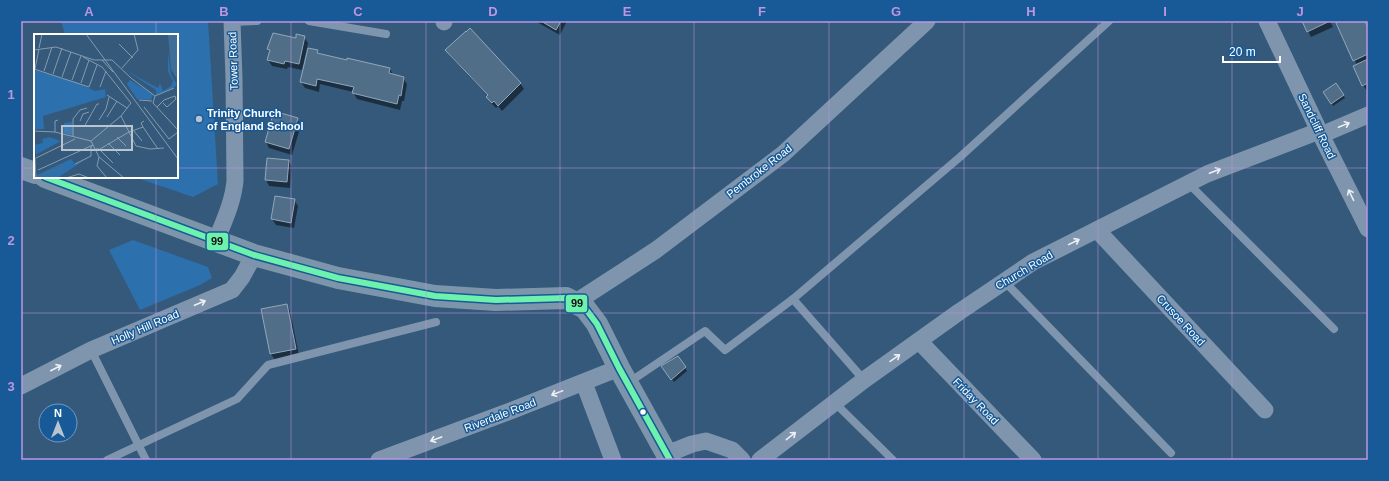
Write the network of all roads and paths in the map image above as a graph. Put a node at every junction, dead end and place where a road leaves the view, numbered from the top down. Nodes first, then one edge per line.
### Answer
1 (257, 21) edge
2 (309, 21) edge
3 (927, 21) edge
4 (1109, 21) edge
5 (1267, 21) edge
6 (232, 22) edge
7 (386, 34) dead end
8 (1368, 115) edge
9 (1320, 133) junction
10 (21, 168) edge
11 (34, 173) edge
12 (48, 178) edge
13 (1189, 184) junction
14 (1097, 230) junction
15 (1368, 230) edge
16 (216, 241) junction
17 (254, 255) junction
18 (1004, 281) junction
19 (793, 299) junction
20 (576, 302) junction
21 (436, 322) dead end
22 (1334, 329) dead end
23 (919, 341) junction
24 (91, 350) junction
25 (624, 376) junction
26 (864, 380) junction
27 (584, 383) junction
28 (21, 386) edge
29 (834, 402) junction
30 (1265, 410) dead end
31 (139, 444) junction
32 (1171, 453) dead end
33 (668, 457) edge
34 (107, 460) edge
35 (146, 460) edge
36 (379, 460) edge
37 (613, 460) edge
38 (742, 460) edge
39 (760, 460) edge
40 (892, 460) edge
41 (1034, 460) edge

1 - 6 lane
2 - 7 lane
3 - 20 street, Pembroke Road
4 - 19 lane
5 - 9 street, Sandcliff Road
6 - 16 street, Tower Road
9 -> 8 street, Church Road
13 -> 9 street, Church Road
15 -> 9 street, Sandcliff Road
10 - 11 main road
12 - 16 main road
13 - 14 street, Church Road
13 - 22 lane
18 -> 14 street, Church Road
14 - 30 street, Crusoe Road
16 - 17 main road
17 - 20 main road
24 -> 17 street, Holly Hill Road
18 - 23 street, Church Road
18 - 32 lane
19 - 25 lane
19 - 26 lane
20 - 25 main road
21 - 31 lane
26 -> 23 street, Church Road
23 - 41 street, Friday Road
28 -> 24 street, Holly Hill Road
24 - 31 lane
25 - 27 street, Riverdale Road
25 - 33 main road
26 - 29 street, Church Road
27 -> 36 street, Riverdale Road
27 - 37 street
39 -> 29 street, Church Road
29 - 40 lane
31 - 34 lane
31 - 35 lane
33 - 38 street

